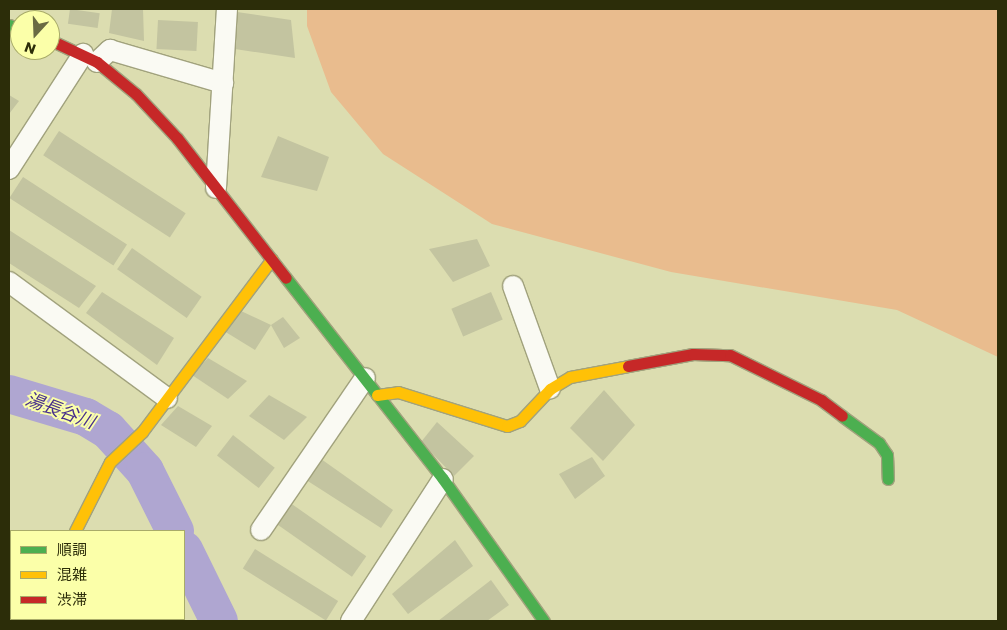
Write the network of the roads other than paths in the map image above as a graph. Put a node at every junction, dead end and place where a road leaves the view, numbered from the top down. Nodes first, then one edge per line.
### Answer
1 (227, 9) edge
2 (60, 44) edge
3 (90, 58) junction
4 (223, 83) junction
5 (9, 169) edge
6 (216, 188) junction
7 (272, 259) junction
8 (9, 282) edge
9 (513, 286) dead end
10 (365, 378) junction
11 (550, 389) junction
12 (378, 394) junction
13 (167, 398) junction
14 (443, 479) junction
15 (888, 479) dead end
16 (76, 530) edge
17 (261, 530) dead end
18 (351, 621) edge
19 (544, 621) edge

1 - 4 street
2 - 3 street
3 - 4 street
3 - 5 street
3 - 6 street
4 - 6 street
6 - 7 street
7 - 10 street
7 - 13 street
8 - 13 street
9 - 11 street
10 - 12 street
10 - 17 street
11 - 12 street
11 - 15 street
12 - 14 street
13 - 16 street
14 - 18 street
14 - 19 street

